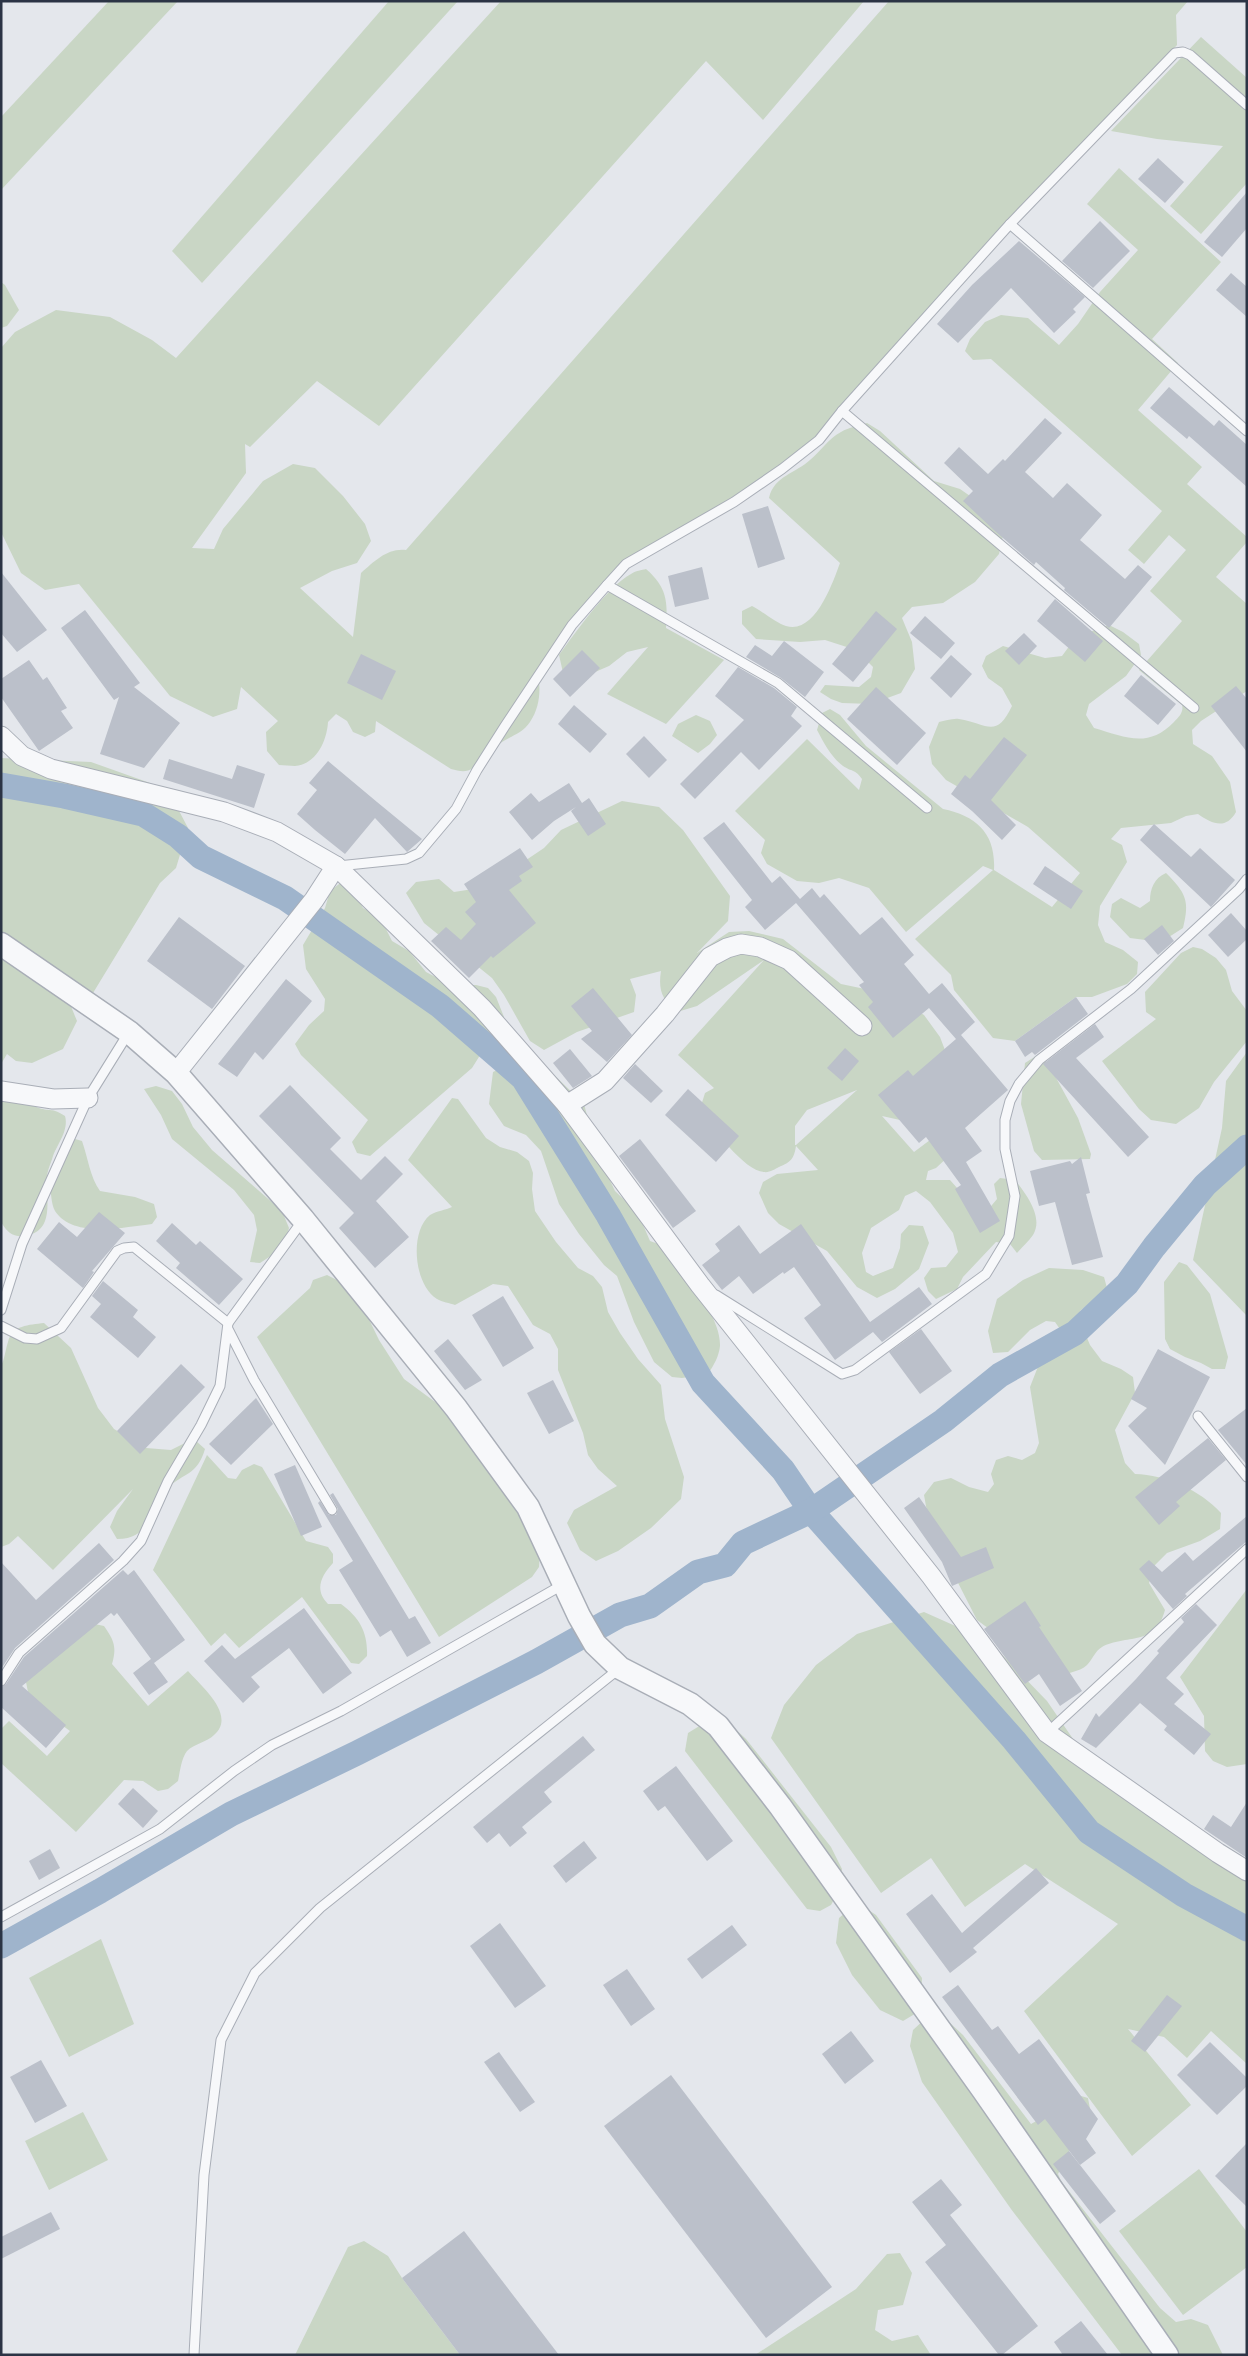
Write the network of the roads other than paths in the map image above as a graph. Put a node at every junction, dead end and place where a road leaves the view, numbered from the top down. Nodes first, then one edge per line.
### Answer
1 (1247, 106) edge
2 (1010, 224) junction
3 (842, 411) junction
4 (1247, 430) edge
5 (606, 585) junction
6 (1194, 708) dead end
7 (1, 736) edge
8 (927, 808) dead end
9 (336, 866) junction
10 (1247, 880) edge
11 (1, 944) edge
12 (862, 1026) dead end
13 (129, 1032) junction
14 (176, 1073) junction
15 (1, 1091) edge
16 (88, 1098) junction
17 (567, 1105) junction
18 (303, 1219) junction
19 (700, 1285) junction
20 (1, 1310) edge
21 (1, 1326) edge
22 (228, 1326) junction
23 (1198, 1416) dead end
24 (1247, 1477) edge
25 (332, 1510) dead end
26 (1247, 1549) edge
27 (564, 1584) junction
28 (620, 1668) junction
29 (1, 1681) edge
30 (1047, 1733) junction
31 (1247, 1870) edge
32 (1, 1917) edge
33 (194, 2355) edge
34 (1167, 2355) edge

1 - 2 lane
2 - 3 lane
2 - 4 lane
3 - 5 lane
3 - 6 lane
5 - 8 lane
5 - 9 lane
7 - 9 street
9 - 14 street
9 - 17 street
10 - 19 lane
11 - 13 street
12 - 17 street
13 - 14 street
13 - 16 lane
14 - 18 street
15 - 16 street
16 - 20 lane
17 - 19 street
18 - 22 lane
18 - 27 street
19 - 30 street
21 - 22 lane
22 - 25 lane
22 - 29 lane
23 - 24 lane
26 - 30 lane
27 - 28 street
27 - 32 lane
28 - 33 lane
28 - 34 street
30 - 31 street

